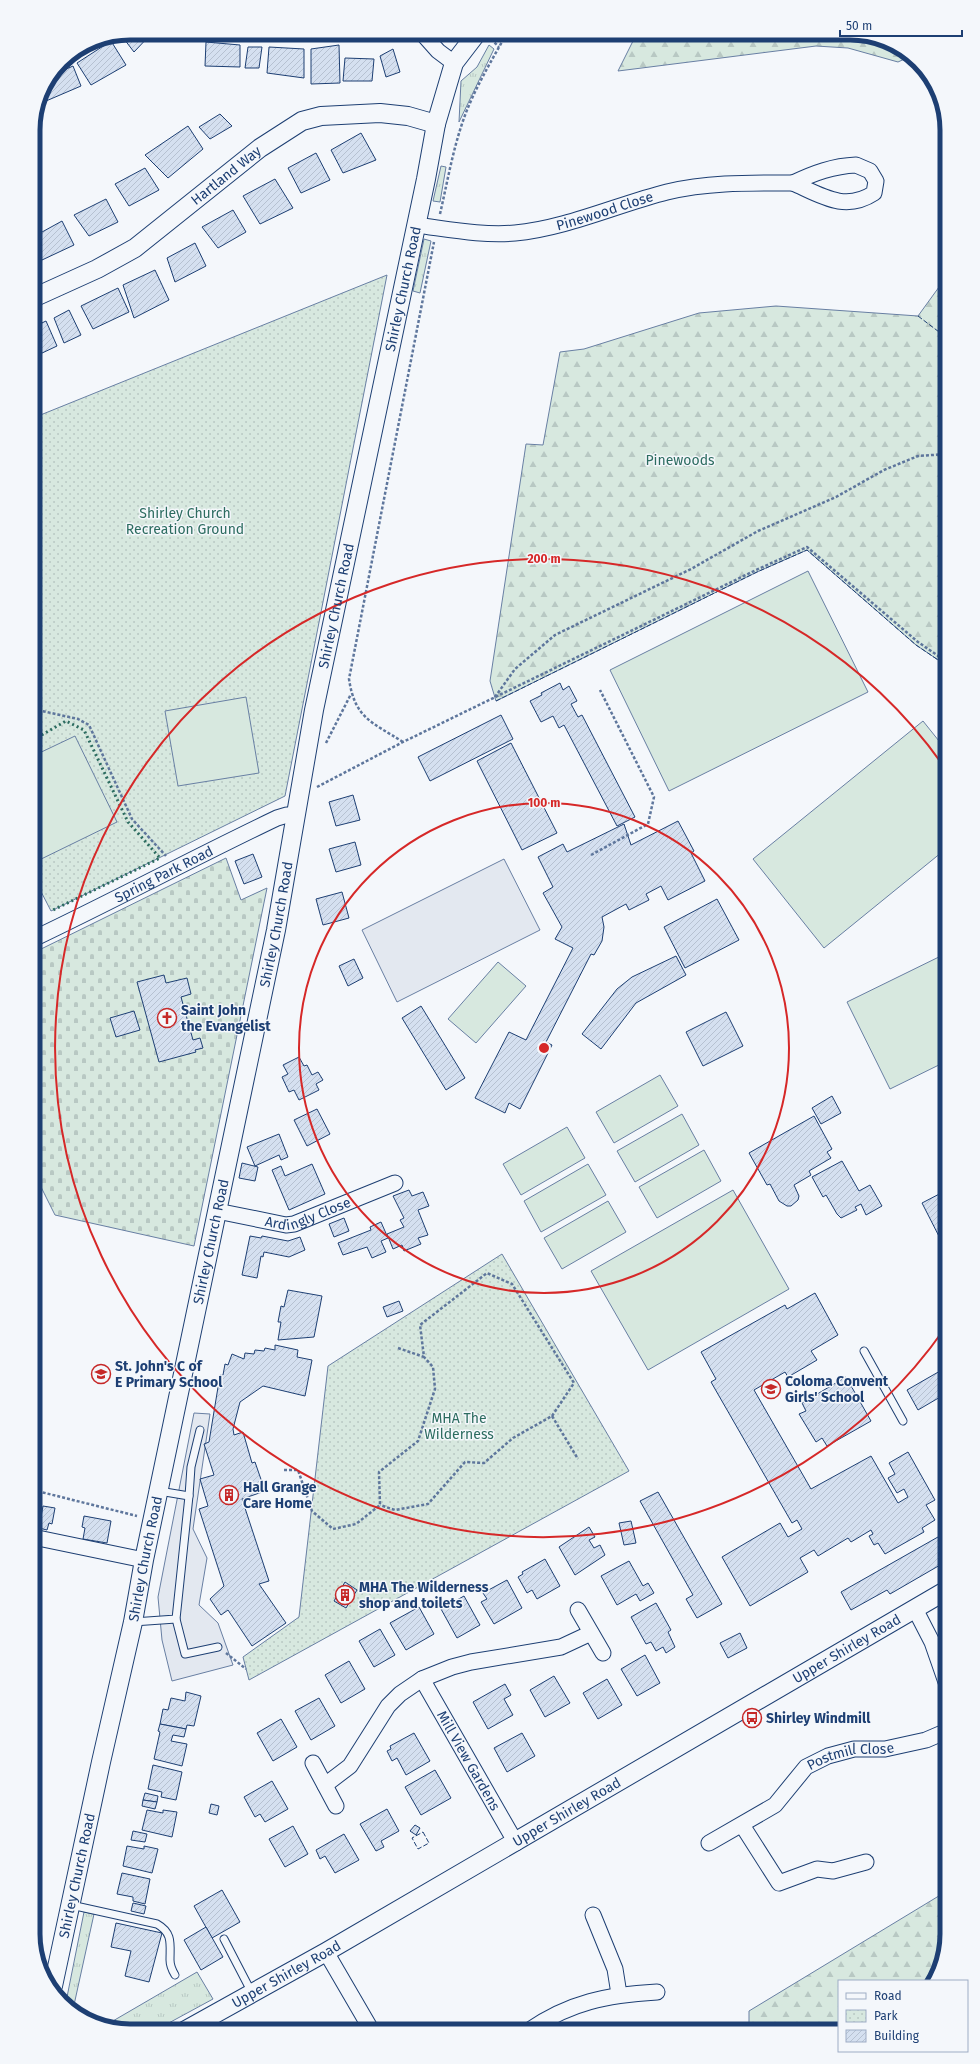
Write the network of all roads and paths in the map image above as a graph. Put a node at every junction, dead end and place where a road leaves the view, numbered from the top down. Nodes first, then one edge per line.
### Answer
1 (428, 40) edge
2 (472, 40) edge
3 (503, 40) edge
4 (454, 63) junction
5 (436, 124) junction
6 (793, 183) junction
7 (416, 225) junction
8 (437, 228) junction
9 (40, 295) edge
10 (940, 454) edge
11 (940, 657) edge
12 (600, 690) dead end
13 (495, 698) junction
14 (40, 711) edge
15 (403, 742) junction
16 (311, 790) dead end
17 (296, 815) junction
18 (591, 855) dead end
19 (177, 868) junction
20 (40, 936) edge
21 (395, 1183) dead end
22 (217, 1211) junction
23 (398, 1348) dead end
24 (864, 1351) dead end
25 (424, 1357) junction
26 (552, 1416) junction
27 (903, 1421) dead end
28 (200, 1430) dead end
29 (578, 1459) dead end
30 (284, 1470) dead end
31 (159, 1491) junction
32 (40, 1492) edge
33 (189, 1496) junction
34 (380, 1505) junction
35 (153, 1519) junction
36 (40, 1538) edge
37 (144, 1560) junction
38 (940, 1594) edge
39 (915, 1609) junction
40 (578, 1610) dead end
41 (176, 1619) junction
42 (133, 1622) junction
43 (591, 1633) junction
44 (218, 1647) joint
45 (602, 1653) dead end
46 (940, 1665) edge
47 (246, 1669) dead end
48 (422, 1679) junction
49 (940, 1734) edge
50 (313, 1763) dead end
51 (325, 1785) junction
52 (336, 1806) dead end
53 (742, 1825) junction
54 (516, 1843) junction
55 (709, 1843) dead end
56 (866, 1862) dead end
57 (70, 1905) junction
58 (593, 1915) dead end
59 (224, 1939) dead end
60 (326, 1952) junction
61 (175, 1974) dead end
62 (54, 1982) edge
63 (657, 1992) dead end
64 (252, 1993) junction
65 (619, 1994) junction
66 (197, 2024) edge
67 (368, 2024) edge
68 (541, 2024) edge

1 - 4 street
2 - 4 street, Shirley Church Road
3 - 8 path
4 - 5 street, Shirley Church Road
5 - 7 street, Shirley Church Road
5 - 9 street, Hartland Way
6 - 6 street, Pinewood Close
6 - 8 street, Pinewood Close
7 - 8 street, Pinewood Close
7 - 17 street, Shirley Church Road
8 - 15 path
10 - 13 path
11 - 13 path
12 - 18 path
13 - 15 path
14 - 19 path
15 - 16 path
17 - 19 street, Spring Park Road
17 - 22 street, Shirley Church Road
19 - 20 street, Spring Park Road
21 - 22 street, Ardingly Close
22 - 31 street, Shirley Church Road
23 - 25 path
24 - 27 lane
25 - 26 path
25 - 34 path
26 - 29 path
26 - 34 path
28 - 33 lane
30 - 34 path
31 - 33 lane
31 - 35 street, Shirley Church Road
32 - 35 path
33 - 41 lane
35 - 37 street, Shirley Church Road
36 - 37 street
37 - 42 street, Shirley Church Road
38 - 39 street, Upper Shirley Road
39 - 46 street
39 - 54 street, Upper Shirley Road
40 - 43 street
41 - 42 lane
41 - 44 lane
42 - 57 street, Shirley Church Road
43 - 45 street
43 - 48 street
44 - 47 path
48 - 51 street
48 - 54 street, Mill View Gardens
49 - 53 street, Postmill Close
50 - 51 street
51 - 52 street
53 - 55 street, Postmill Close
53 - 56 street
54 - 60 street, Upper Shirley Road
57 - 61 lane
57 - 62 street, Shirley Church Road
58 - 65 street
59 - 64 lane
60 - 64 street, Upper Shirley Road
60 - 67 street
63 - 65 street
64 - 66 street, Upper Shirley Road
65 - 68 street

